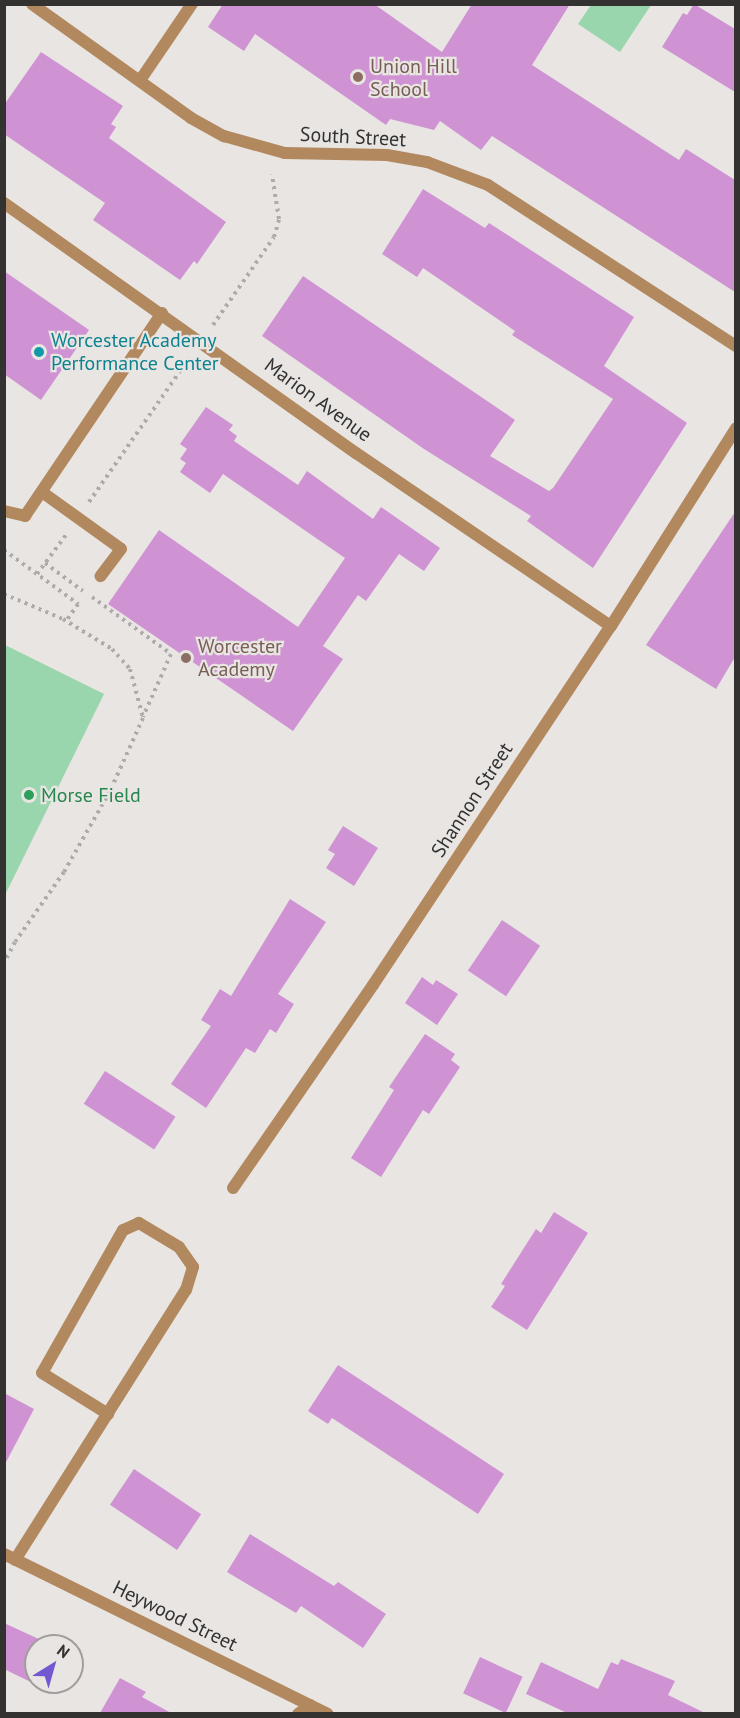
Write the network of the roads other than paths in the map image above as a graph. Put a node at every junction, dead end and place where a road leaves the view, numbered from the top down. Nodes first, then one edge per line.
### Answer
1 (32, 4) edge
2 (192, 4) edge
3 (141, 79) junction
4 (4, 203) edge
5 (162, 313) junction
6 (735, 346) edge
7 (735, 428) edge
8 (42, 492) junction
9 (4, 511) edge
10 (101, 576) dead end
11 (611, 626) junction
12 (233, 1188) dead end
13 (108, 1414) junction
14 (10, 1557) edge
15 (310, 1705) junction
16 (298, 1713) edge
17 (328, 1713) edge

1 - 3 street, South Street
2 - 3 street
3 - 6 street, South Street
4 - 5 street, Marion Avenue
5 - 8 street
5 - 11 street, Marion Avenue
7 - 11 street, Shannon Street
8 - 9 street
8 - 10 street
11 - 12 street, Shannon Street
13 - 13 street
13 - 14 street
14 - 15 street, Heywood Street
15 - 16 street
15 - 17 street, Heywood Street

